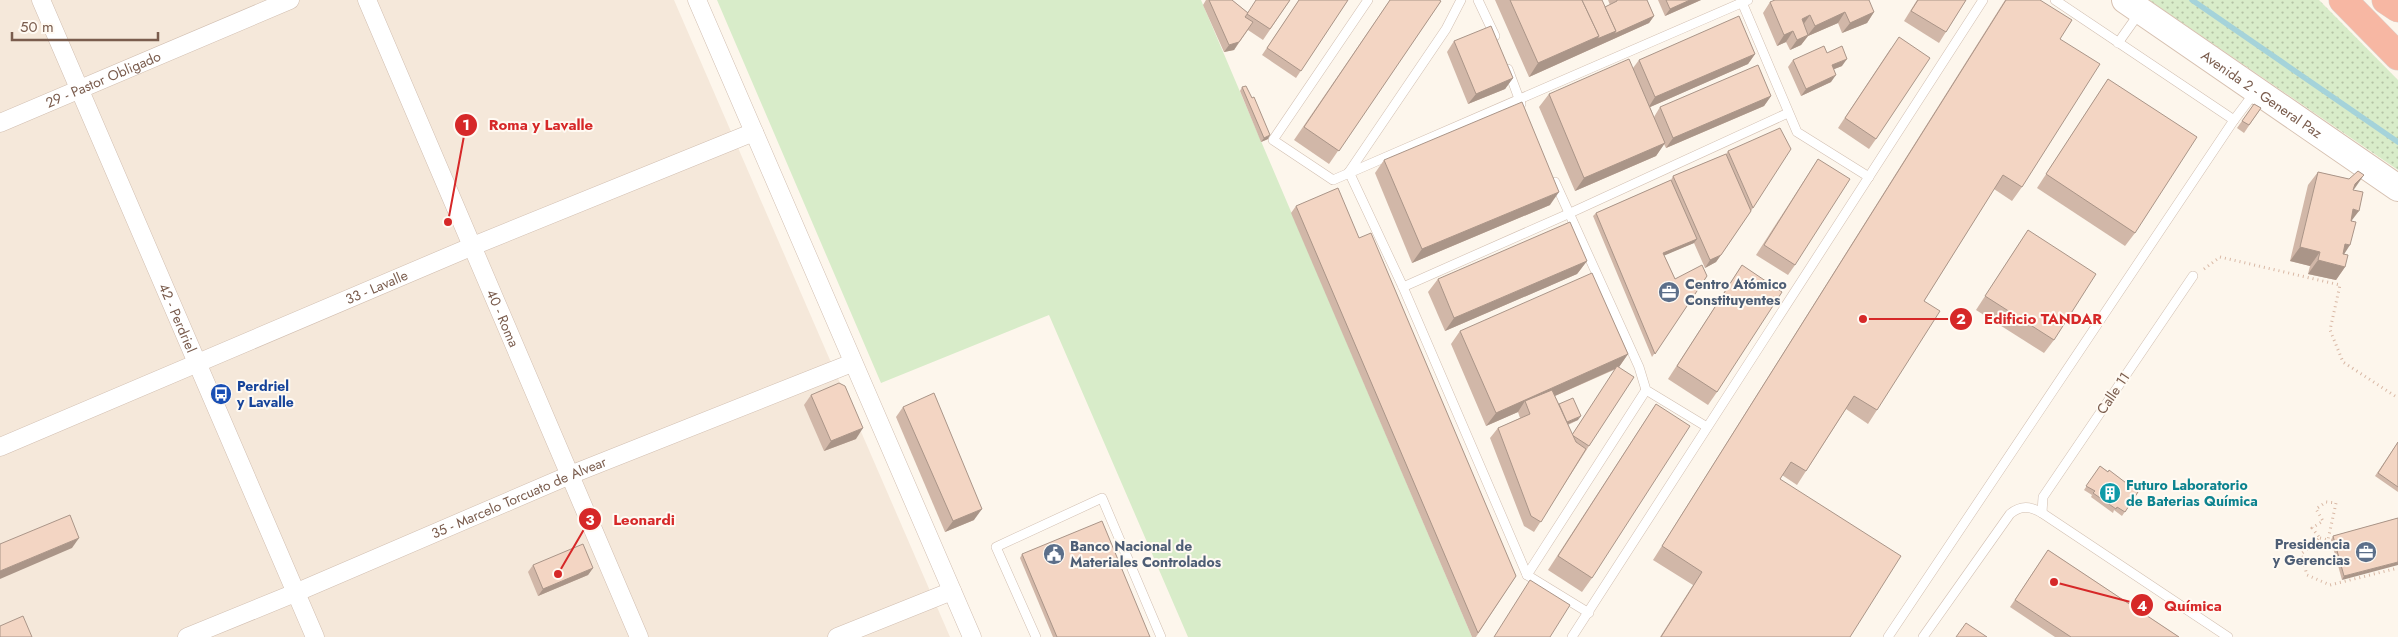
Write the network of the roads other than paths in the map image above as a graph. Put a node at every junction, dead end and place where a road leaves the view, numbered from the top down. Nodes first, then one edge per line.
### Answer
1 (40, 0) edge
2 (290, 0) edge
3 (367, 0) edge
4 (697, 0) edge
5 (1368, 0) edge
6 (1461, 0) edge
7 (1478, 0) edge
8 (1983, 0) edge
9 (2055, 0) edge
10 (2342, 0) edge
11 (2386, 0) edge
12 (1744, 1) edge
13 (2133, 6) edge
14 (2398, 8) edge
15 (2118, 42) junction
16 (2398, 56) edge
17 (80, 89) junction
18 (2256, 91) junction
19 (1519, 98) junction
20 (1788, 113) junction
21 (1526, 116) edge
22 (2234, 120) junction
23 (0, 123) edge
24 (754, 132) junction
25 (1549, 170) edge
26 (1349, 172) junction
27 (1869, 177) junction
28 (2398, 188) edge
29 (1568, 214) junction
30 (473, 246) junction
31 (2193, 276) road end
32 (1403, 287) junction
33 (852, 363) junction
34 (197, 364) junction
35 (1646, 390) junction
36 (1707, 427) junction
37 (0, 447) edge
38 (570, 475) junction
39 (2042, 513) junction
40 (1527, 575) junction
41 (952, 591) junction
42 (295, 593) junction
43 (1588, 613) junction
44 (186, 637) edge
45 (314, 637) edge
46 (639, 637) edge
47 (837, 637) edge
48 (972, 637) edge
49 (1036, 637) edge
50 (1161, 637) edge
51 (1572, 637) edge
52 (1888, 637) edge
53 (1923, 637) edge
54 (2228, 637) edge

1 - 17 street, 42 - Perdriel
2 - 17 street, 29 - Pastor Obligado
3 - 30 street, 40 - Roma
4 - 24 street
5 - 26 lane
6 - 26 lane
7 - 19 lane
8 - 27 lane
9 - 15 lane
10 - 16 highway
11 - 14 highway
12 - 19 lane
12 - 20 lane
13 - 15 lane
13 - 18 street, Avenida 2 - General Paz
15 - 22 lane
17 - 23 street, 29 - Pastor Obligado
17 - 34 street, 42 - Perdriel
18 - 22 lane
18 - 28 street, Avenida 2 - General Paz
19 - 21 lane
19 - 26 lane
20 - 27 lane
20 - 29 lane
22 - 52 lane
24 - 30 street, 33 - Lavalle
24 - 33 street
25 - 29 lane
26 - 32 lane
27 - 36 lane
29 - 32 lane
29 - 35 lane
30 - 34 street, 33 - Lavalle
30 - 38 street, 40 - Roma
31 - 39 lane, Calle 11
32 - 40 lane
33 - 38 street, 35 - Marcelo Torcuato de Alvear
33 - 41 street
34 - 37 street, 33 - Lavalle
34 - 42 street, 42 - Perdriel
35 - 36 lane
35 - 40 lane
36 - 43 lane
38 - 42 street, 35 - Marcelo Torcuato de Alvear
38 - 46 street, 40 - Roma
39 - 53 lane
39 - 54 lane
40 - 43 lane
41 - 47 street
41 - 48 street
42 - 44 street, 35 - Marcelo Torcuato de Alvear
42 - 45 street, 42 - Perdriel
43 - 51 lane
49 - 50 lane

